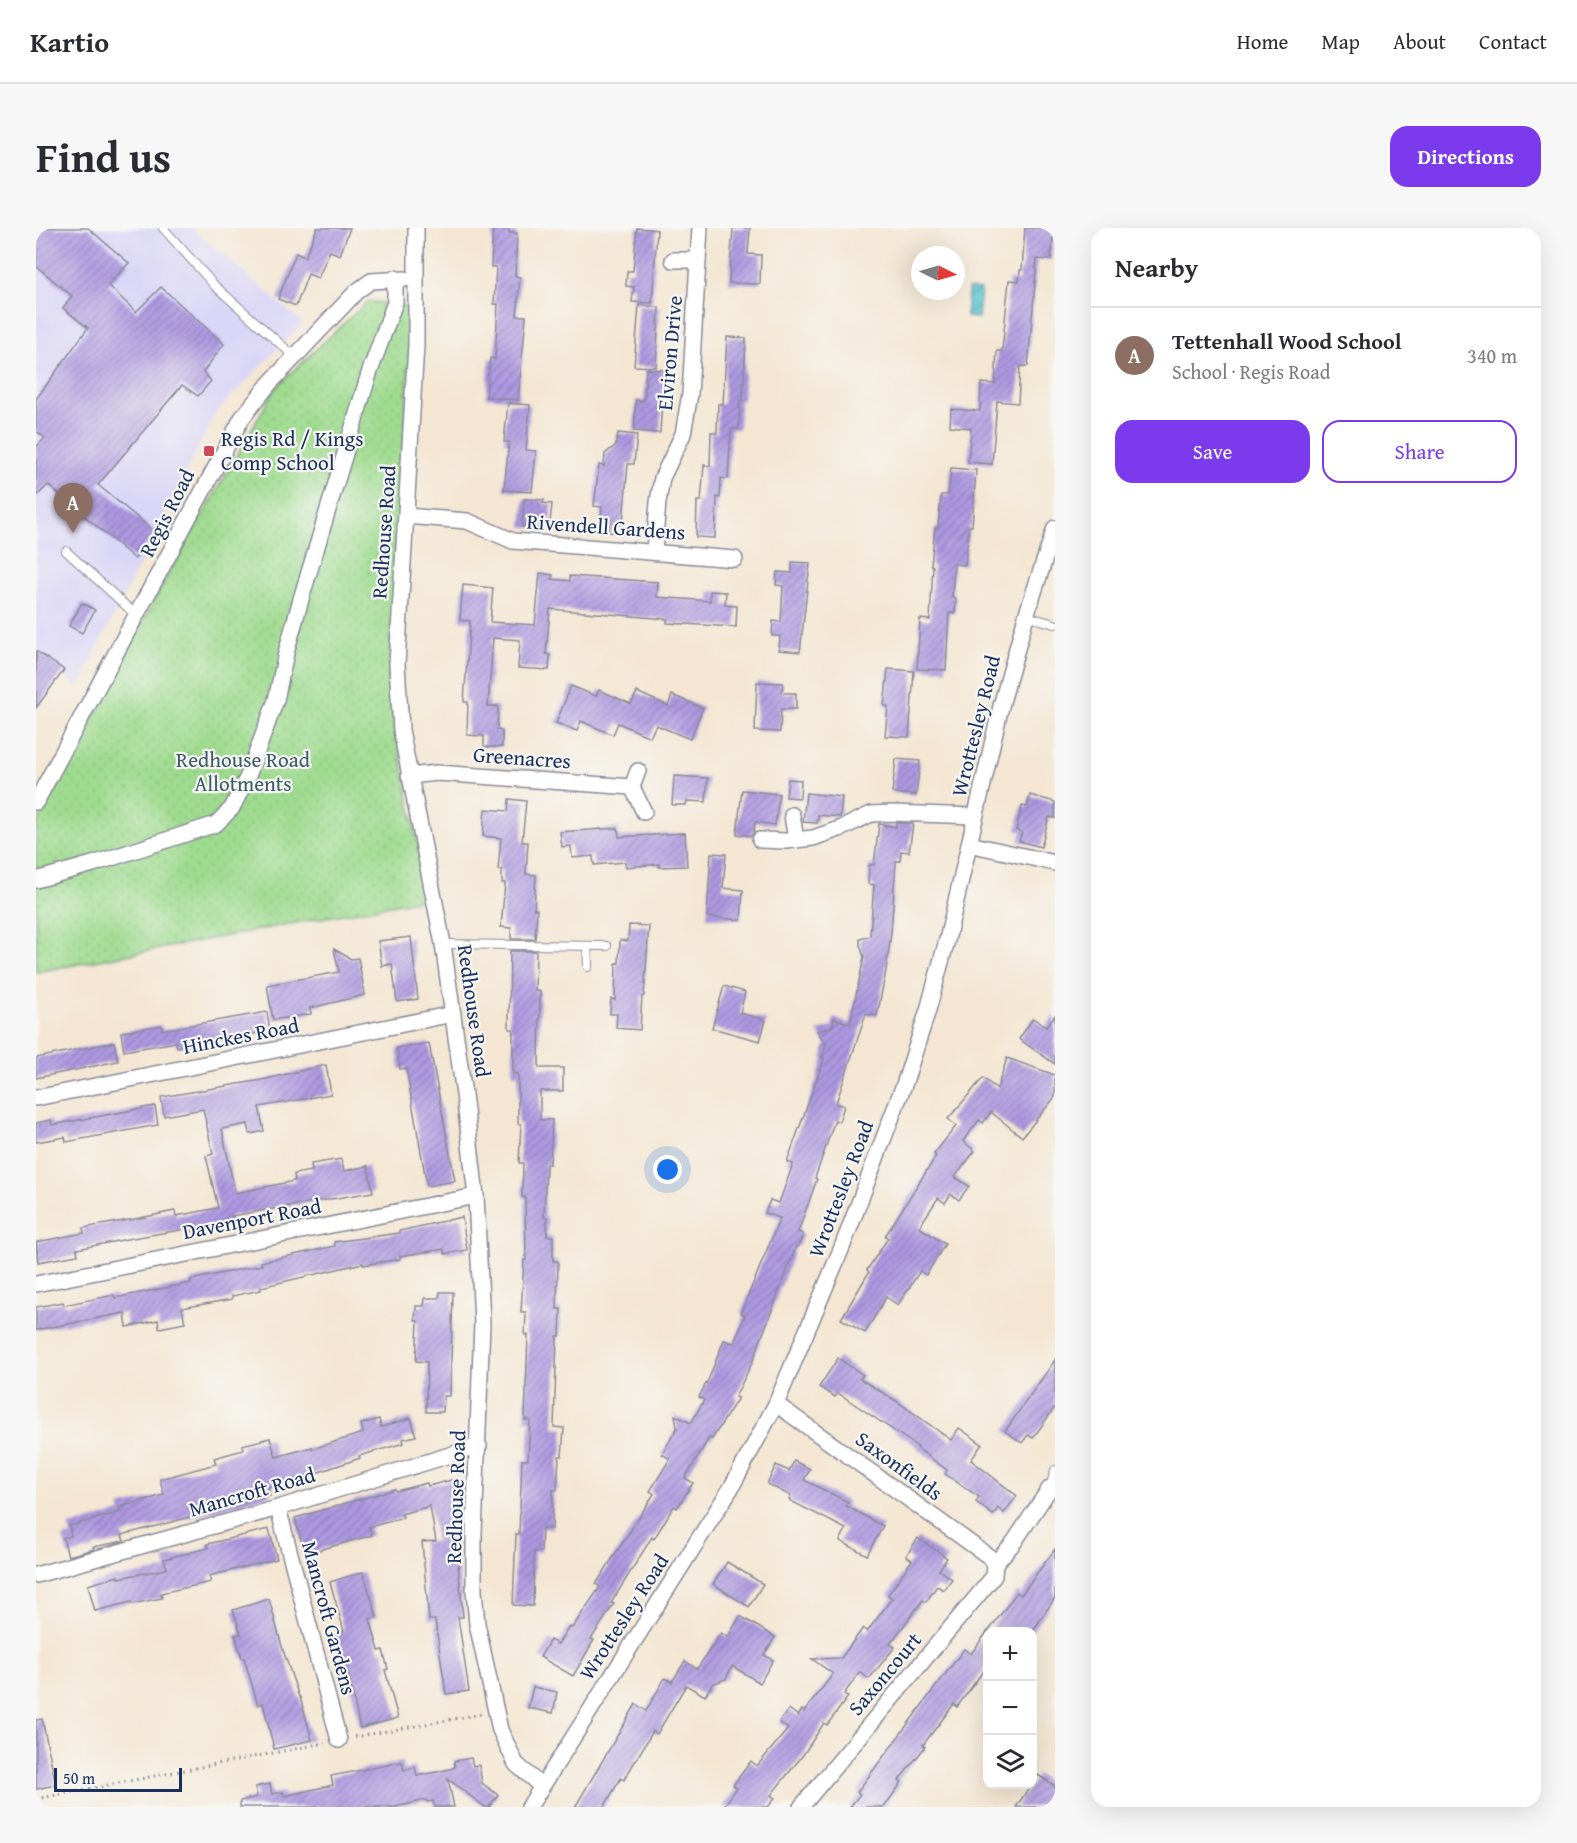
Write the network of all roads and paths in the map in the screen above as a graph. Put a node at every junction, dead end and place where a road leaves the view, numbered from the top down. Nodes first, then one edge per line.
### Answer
1 (164, 228) edge
2 (416, 228) edge
3 (700, 228) edge
4 (673, 260) dead end
5 (698, 260) junction
6 (395, 279) junction
7 (417, 279) junction
8 (295, 357) junction
9 (406, 516) junction
10 (1055, 528) edge
11 (66, 551) dead end
12 (654, 551) junction
13 (735, 559) dead end
14 (138, 616) junction
15 (1026, 616) junction
16 (1055, 624) edge
17 (638, 771) dead end
18 (409, 776) junction
19 (632, 787) junction
20 (36, 802) edge
21 (644, 812) dead end
22 (792, 815) dead end
23 (975, 816) junction
24 (760, 840) dead end
25 (796, 840) junction
26 (969, 844) junction
27 (1055, 863) edge
28 (36, 880) edge
29 (443, 944) junction
30 (587, 946) junction
31 (607, 946) dead end
32 (588, 968) dead end
33 (453, 1014) junction
34 (36, 1098) edge
35 (476, 1196) junction
36 (36, 1284) edge
37 (776, 1404) junction
38 (479, 1446) junction
39 (1055, 1470) edge
40 (1050, 1488) joint
41 (278, 1508) junction
42 (995, 1564) junction
43 (36, 1575) edge
44 (495, 1711) junction
45 (339, 1740) junction
46 (541, 1786) junction
47 (36, 1799) edge
48 (529, 1807) edge
49 (801, 1807) edge

1 - 8 lane
2 - 7 street, Redhouse Road
3 - 5 street, Elviron Drive
4 - 5 street
5 - 12 street, Elviron Drive
6 - 7 street, Regis Road
6 - 8 street, Regis Road
6 - 28 street
7 - 9 street, Redhouse Road
8 - 14 street, Regis Road
9 - 12 street, Rivendell Gardens
9 - 18 street, Redhouse Road
10 - 15 street, Wrottesley Road
11 - 14 lane
12 - 13 street, Rivendell Gardens
14 - 20 street, Regis Road
15 - 16 lane
15 - 23 street, Wrottesley Road
17 - 19 street
18 - 19 street, Greenacres
18 - 29 street, Redhouse Road
19 - 21 street
22 - 25 street
23 - 25 street
23 - 26 street, Wrottesley Road
24 - 25 street
26 - 27 street
26 - 37 street, Wrottesley Road
29 - 30 lane
29 - 33 street, Redhouse Road
30 - 31 lane
30 - 32 lane
33 - 34 street, Hinckes Road
33 - 35 street, Redhouse Road
35 - 36 street, Davenport Road
35 - 38 street, Redhouse Road
37 - 42 street, Saxonfields
37 - 46 street, Wrottesley Road
38 - 41 street, Mancroft Road
38 - 44 street, Redhouse Road
39 - 40 lane
40 - 42 street, Saxoncourt
41 - 43 street, Mancroft Road
41 - 45 street, Mancroft Gardens
42 - 49 street, Saxoncourt
44 - 45 path
44 - 46 street, Redhouse Road
45 - 47 path
46 - 48 street, Wrottesley Road

